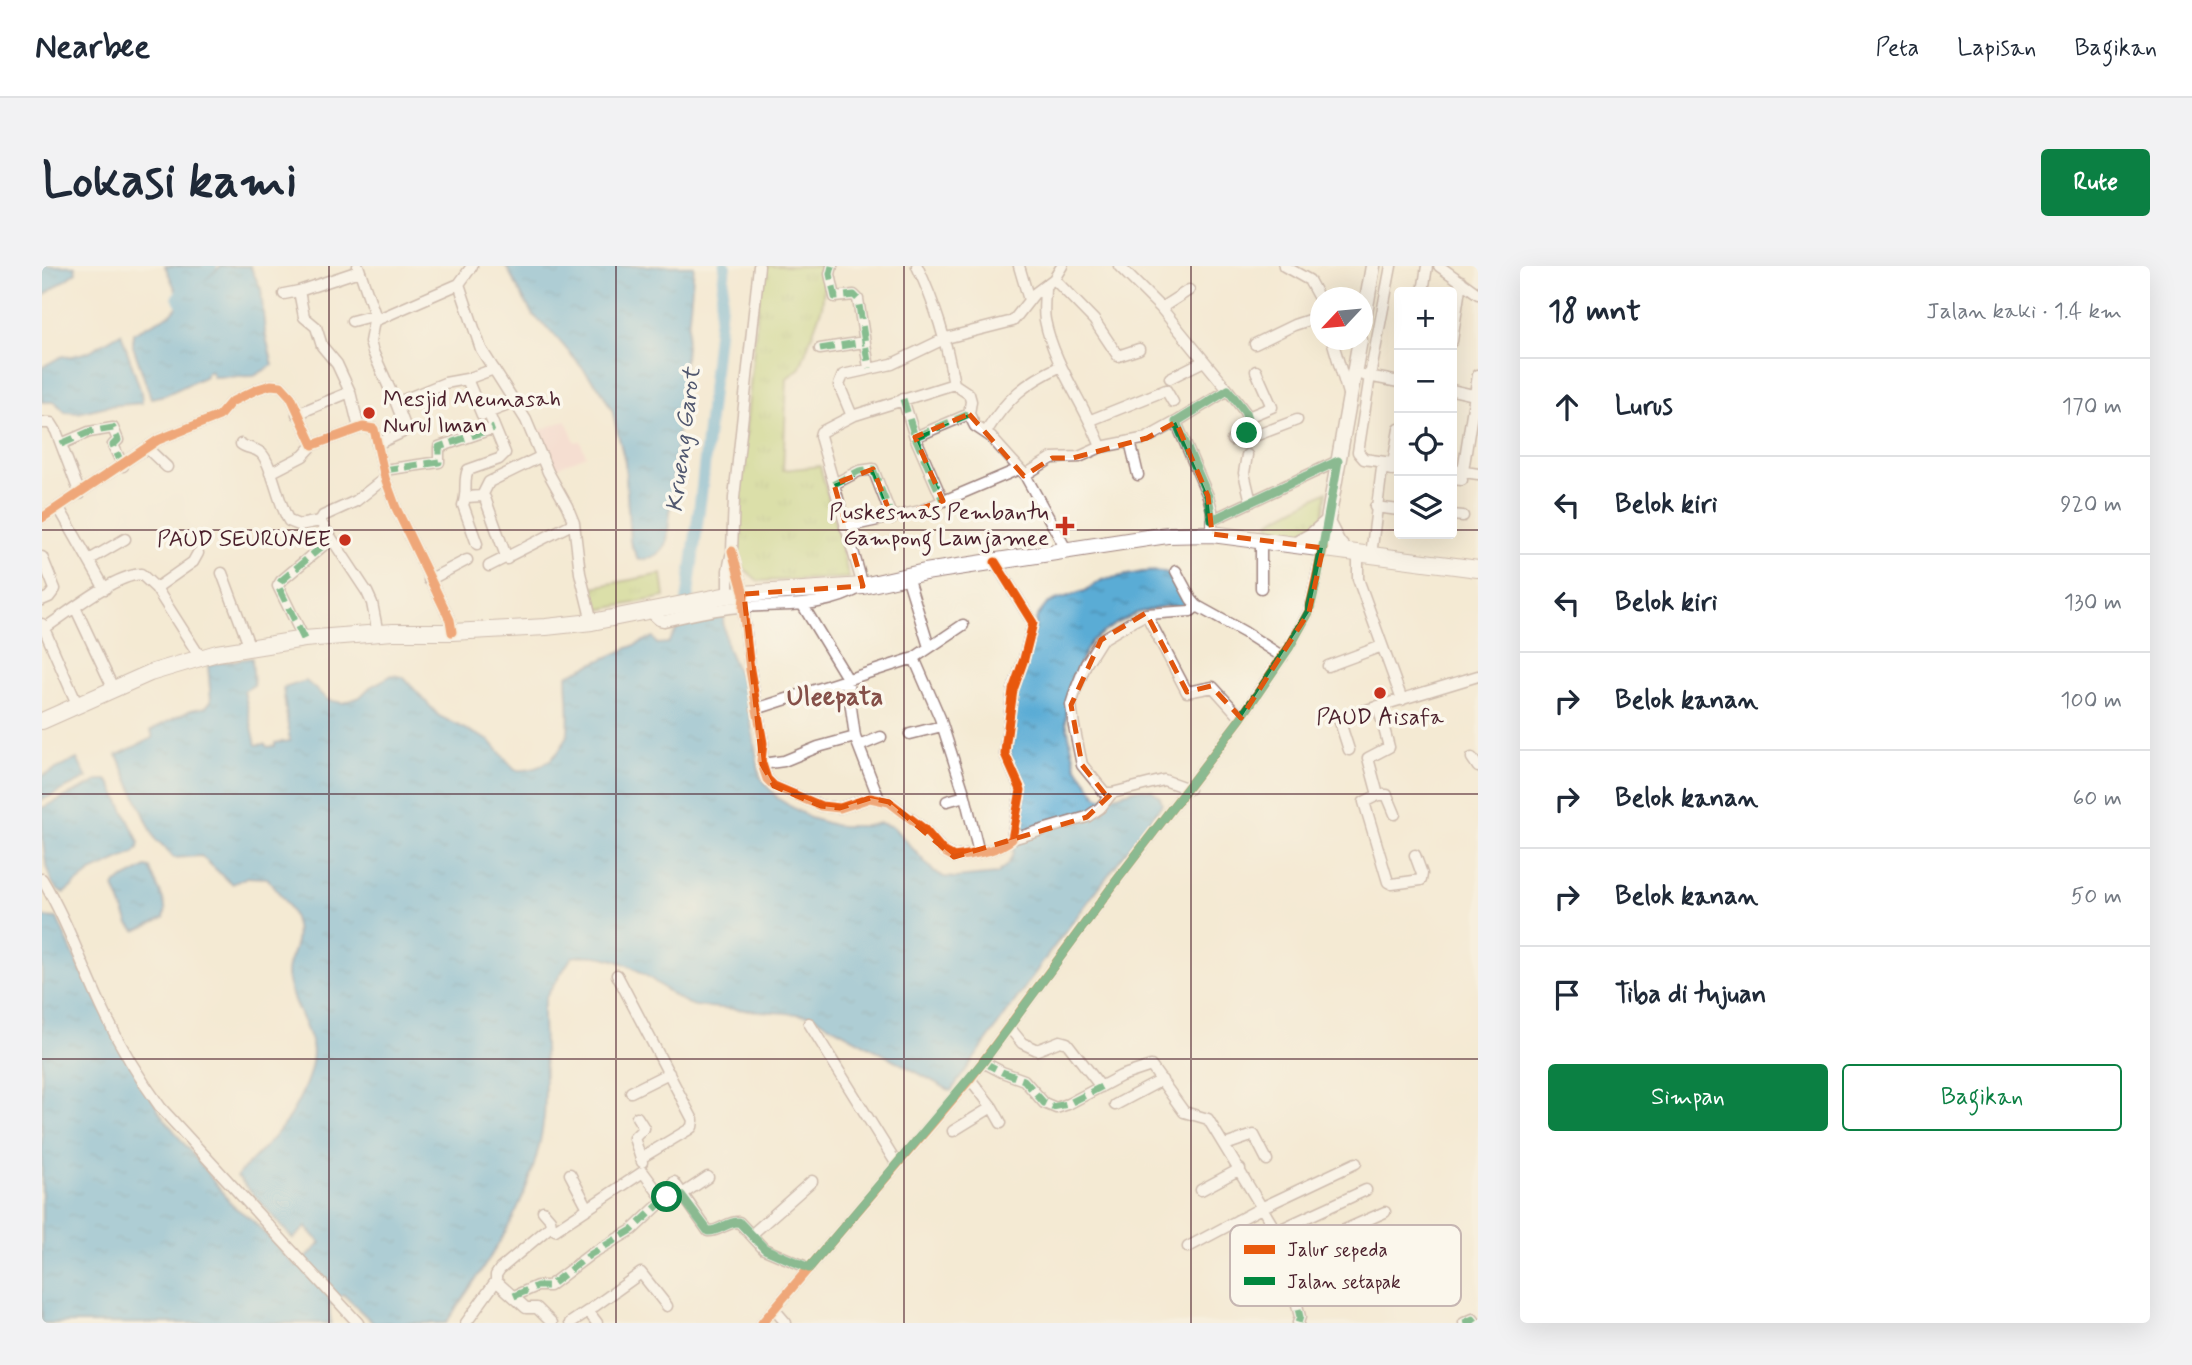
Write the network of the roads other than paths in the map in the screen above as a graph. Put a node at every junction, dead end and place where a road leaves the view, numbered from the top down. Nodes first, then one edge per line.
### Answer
1 (472, 266) edge
2 (759, 266) edge
3 (832, 266) edge
4 (917, 266) edge
5 (1018, 266) edge
6 (1062, 266) edge
7 (1119, 266) edge
8 (1284, 266) edge
9 (1373, 266) edge
10 (1391, 266) edge
11 (1427, 266) edge
12 (1439, 266) edge
13 (358, 269) edge
14 (1461, 281) junction
15 (1050, 283) junction
16 (459, 284) junction
17 (1313, 287) edge
18 (1369, 287) edge
19 (1424, 287) edge
20 (1189, 290) dead end
21 (299, 291) junction
22 (284, 294) dead end
23 (1478, 294) edge
24 (1030, 300) junction
25 (1161, 308) junction
26 (1457, 308) edge
27 (375, 318) junction
28 (1310, 320) edge
29 (352, 321) dead end
30 (946, 338) junction
31 (864, 342) junction
32 (1255, 344) dead end
33 (820, 349) dead end
34 (1139, 349) dead end
35 (1335, 350) edge
36 (1358, 350) edge
37 (1204, 361) junction
38 (1061, 366) junction
39 (869, 368) junction
40 (494, 369) junction
41 (1256, 371) dead end
42 (1353, 373) junction
43 (1478, 375) edge
44 (1370, 376) junction
45 (1170, 378) dead end
46 (467, 379) junction
47 (1394, 381) edge
48 (954, 384) junction
49 (1228, 390) junction
50 (1457, 391) edge
51 (350, 392) junction
52 (1476, 396) edge
53 (903, 399) junction
54 (1349, 400) junction
55 (516, 402) junction
56 (1173, 402) dead end
57 (396, 403) junction
58 (298, 414) junction
59 (489, 414) junction
60 (969, 414) junction
61 (852, 416) junction
62 (1248, 417) junction
63 (1091, 419) junction
64 (1297, 420) dead end
65 (1176, 422) junction
66 (42, 423) edge
67 (359, 428) junction
68 (494, 428) junction
69 (1251, 431) junction
70 (986, 432) junction
71 (915, 437) junction
72 (1232, 440) dead end
73 (1130, 441) junction
74 (61, 444) junction
75 (241, 444) dead end
76 (377, 444) junction
77 (313, 445) junction
78 (1101, 447) junction
79 (146, 448) junction
80 (1247, 455) dead end
81 (541, 456) junction
82 (1338, 461) junction
83 (1394, 465) edge
84 (123, 466) junction
85 (1394, 466) edge
86 (167, 467) dead end
87 (1022, 472) junction
88 (270, 473) junction
89 (384, 474) junction
90 (1478, 474) edge
91 (1138, 475) dead end
92 (1457, 475) edge
93 (834, 484) junction
94 (80, 494) junction
95 (482, 496) junction
96 (467, 497) junction
97 (943, 501) junction
98 (1251, 502) junction
99 (59, 508) junction
100 (1375, 508) junction
101 (1394, 510) edge
102 (42, 518) edge
103 (891, 518) junction
104 (493, 520) junction
105 (320, 521) junction
106 (1327, 522) junction
107 (573, 523) junction
108 (845, 527) junction
109 (1212, 527) junction
110 (471, 528) junction
111 (331, 538) junction
112 (125, 539) dead end
113 (1261, 540) junction
114 (477, 544) dead end
115 (1296, 544) junction
116 (1323, 548) junction
117 (732, 551) junction
118 (1067, 551) junction
119 (198, 553) dead end
120 (1358, 554) junction
121 (42, 557) edge
122 (507, 559) junction
123 (89, 560) junction
124 (995, 562) junction
125 (489, 566) dead end
126 (1478, 569) edge
127 (1176, 571) dead end
128 (222, 573) dead end
129 (907, 576) junction
130 (464, 577) dead end
131 (429, 580) junction
132 (863, 586) junction
133 (156, 588) junction
134 (1261, 588) dead end
135 (105, 589) junction
136 (42, 600) edge
137 (734, 600) junction
138 (802, 604) junction
139 (1198, 606) junction
140 (75, 607) junction
141 (1146, 614) junction
142 (592, 622) junction
143 (963, 625) dead end
144 (43, 628) edge
145 (452, 632) junction
146 (378, 634) junction
147 (304, 639) junction
148 (1382, 646) junction
149 (929, 647) junction
150 (250, 648) junction
151 (200, 657) junction
152 (1283, 657) junction
153 (914, 658) junction
154 (1328, 666) dead end
155 (1478, 676) edge
156 (847, 678) junction
157 (113, 688) junction
158 (1402, 700) junction
159 (77, 704) junction
160 (1378, 706) junction
161 (756, 709) junction
162 (1241, 718) junction
163 (42, 721) edge
164 (942, 726) junction
165 (910, 734) dead end
166 (881, 737) dead end
167 (857, 741) junction
168 (1349, 750) dead end
169 (762, 764) junction
170 (1189, 789) junction
171 (1111, 794) junction
172 (1378, 795) junction
173 (965, 796) junction
174 (879, 799) junction
175 (947, 801) dead end
176 (1395, 814) dead end
177 (1013, 839) junction
178 (979, 853) junction
179 (1415, 855) dead end
180 (42, 879) edge
181 (617, 975) dead end
182 (809, 1023) dead end
183 (1010, 1027) junction
184 (983, 1062) junction
185 (669, 1073) junction
186 (970, 1079) junction
187 (1162, 1080) junction
188 (1101, 1087) junction
189 (631, 1092) dead end
190 (1115, 1105) dead end
191 (992, 1107) junction
192 (637, 1117) dead end
193 (1001, 1123) dead end
194 (953, 1131) dead end
195 (1225, 1145) junction
196 (641, 1158) junction
197 (1267, 1160) dead end
198 (896, 1163) junction
199 (1356, 1163) dead end
200 (1240, 1168) junction
201 (643, 1172) junction
202 (570, 1174) dead end
203 (708, 1177) dead end
204 (813, 1181) dead end
205 (674, 1182) dead end
206 (1200, 1190) dead end
207 (1366, 1190) dead end
208 (681, 1195) junction
209 (667, 1197) junction
210 (1264, 1207) junction
211 (588, 1208) junction
212 (543, 1211) dead end
213 (1385, 1212) dead end
214 (1238, 1220) junction
215 (1240, 1225) edge
216 (1274, 1225) edge
217 (1290, 1225) edge
218 (1356, 1225) edge
219 (551, 1226) junction
220 (751, 1236) junction
221 (1188, 1247) dead end
222 (809, 1268) junction
223 (496, 1281) junction
224 (514, 1296) junction
225 (667, 1306) dead end
226 (1297, 1306) edge
227 (774, 1309) junction
228 (589, 1311) junction
229 (358, 1323) edge
230 (466, 1323) edge
231 (552, 1323) edge
232 (570, 1323) edge
233 (597, 1323) edge
234 (762, 1323) edge
235 (786, 1323) edge
236 (1298, 1323) edge
237 (1464, 1323) edge
238 (1476, 1323) edge

1 - 16 street
2 - 117 street
3 - 31 street
4 - 30 street
5 - 24 street
6 - 15 street
7 - 25 street
8 - 17 street
9 - 18 main road
10 - 44 street
11 - 19 street
12 - 14 street
13 - 21 street
13 - 27 street
14 - 23 street
14 - 26 street
15 - 24 street
15 - 34 street
15 - 38 street
16 - 27 street
16 - 40 street
20 - 25 street
21 - 22 street
21 - 51 street
24 - 30 street
25 - 37 street
27 - 29 street
27 - 57 street
28 - 32 street
30 - 39 street
30 - 48 street
31 - 33 street
31 - 39 street
35 - 54 street
36 - 42 main road
37 - 45 street
37 - 49 street
38 - 63 street
38 - 70 street
39 - 61 street
40 - 46 street
40 - 55 street
41 - 62 street
42 - 44 street
42 - 54 main road
43 - 52 street
44 - 47 street
44 - 83 street
46 - 57 street
46 - 59 street
48 - 53 street
48 - 60 street
49 - 62 street
49 - 65 street
50 - 52 street
51 - 58 street
51 - 67 street
52 - 92 street
53 - 61 street
53 - 71 street
54 - 82 main road
55 - 59 street
55 - 81 street
56 - 63 street
57 - 76 street
58 - 77 street
58 - 79 street
59 - 68 street
60 - 70 street
60 - 71 street
61 - 93 street
62 - 69 street
63 - 78 street
64 - 69 street
65 - 73 street
65 - 109 street
66 - 74 street
67 - 76 street
67 - 77 street
68 - 89 street
68 - 96 street
69 - 72 street
70 - 87 street
71 - 97 street
73 - 78 street
73 - 91 street
74 - 84 street
74 - 94 street
75 - 88 street
76 - 89 street
77 - 88 street
78 - 87 street
79 - 84 street
79 - 86 street
80 - 98 street
81 - 95 street
81 - 107 street
82 - 98 street
82 - 106 main road
84 - 94 street
85 - 100 street
87 - 97 street
87 - 118 street
88 - 105 street
89 - 105 street
89 - 131 street
90 - 92 street
93 - 103 street
93 - 108 street
94 - 99 street
95 - 96 street
95 - 104 street
96 - 110 street
97 - 103 street
98 - 109 street
99 - 102 street
99 - 123 street
100 - 101 street
100 - 120 street
103 - 108 street
104 - 110 street
104 - 122 street
105 - 111 street
106 - 115 main road
106 - 116 main road
106 - 120 main road
107 - 122 street
107 - 142 street
108 - 132 street
109 - 113 highway
109 - 118 highway
110 - 114 street
111 - 146 street
111 - 147 street
112 - 123 street
113 - 115 highway
113 - 134 street
115 - 116 highway
116 - 120 highway
116 - 152 street
117 - 137 street
117 - 137 street
118 - 124 highway
119 - 133 street
120 - 126 highway
120 - 148 street
121 - 136 street
122 - 125 street
123 - 135 street
124 - 129 highway
124 - 177 street
127 - 139 street
128 - 150 street
129 - 132 highway
129 - 149 street
130 - 131 street
131 - 145 street
132 - 137 highway
132 - 138 street
133 - 135 street
133 - 151 street
135 - 140 street
137 - 138 street
137 - 142 highway
137 - 161 street
138 - 156 street
139 - 141 street
139 - 152 street
140 - 144 street
140 - 157 street
141 - 162 street
141 - 171 street
142 - 145 highway
143 - 149 street
144 - 159 street
145 - 146 highway
146 - 147 highway
147 - 150 highway
148 - 154 street
148 - 158 street
149 - 153 street
150 - 151 highway
151 - 157 highway
152 - 162 street
153 - 156 street
153 - 164 street
155 - 158 street
156 - 161 street
156 - 167 street
157 - 159 highway
158 - 160 street
159 - 163 highway
160 - 168 street
160 - 172 street
161 - 169 street
162 - 170 street
164 - 165 street
164 - 173 street
166 - 167 street
167 - 169 street
167 - 174 street
169 - 174 street
170 - 171 street
170 - 183 street
171 - 177 street
172 - 176 street
172 - 179 street
173 - 175 street
173 - 178 street
174 - 178 street
177 - 178 street
180 - 229 street
181 - 185 street
182 - 198 street
183 - 184 street
183 - 188 street
184 - 186 street
184 - 188 street
185 - 189 street
185 - 196 street
186 - 191 street
186 - 198 street
187 - 188 street
187 - 190 street
187 - 195 street
191 - 193 street
191 - 194 street
192 - 196 street
195 - 197 street
195 - 200 street
196 - 201 street
198 - 222 street
199 - 210 street
200 - 206 street
200 - 210 street
201 - 209 street
201 - 211 street
202 - 211 street
203 - 208 street
204 - 220 street
205 - 208 street
207 - 217 street
208 - 209 street
208 - 220 street
209 - 224 street
210 - 214 street
210 - 216 street
211 - 219 street
212 - 219 street
213 - 218 street
214 - 215 street
214 - 221 street
219 - 223 street
220 - 222 street
222 - 227 street
223 - 224 street
223 - 230 street
224 - 231 street
225 - 228 street
226 - 236 street
227 - 234 street
227 - 235 street
228 - 232 street
228 - 233 street
237 - 238 street

